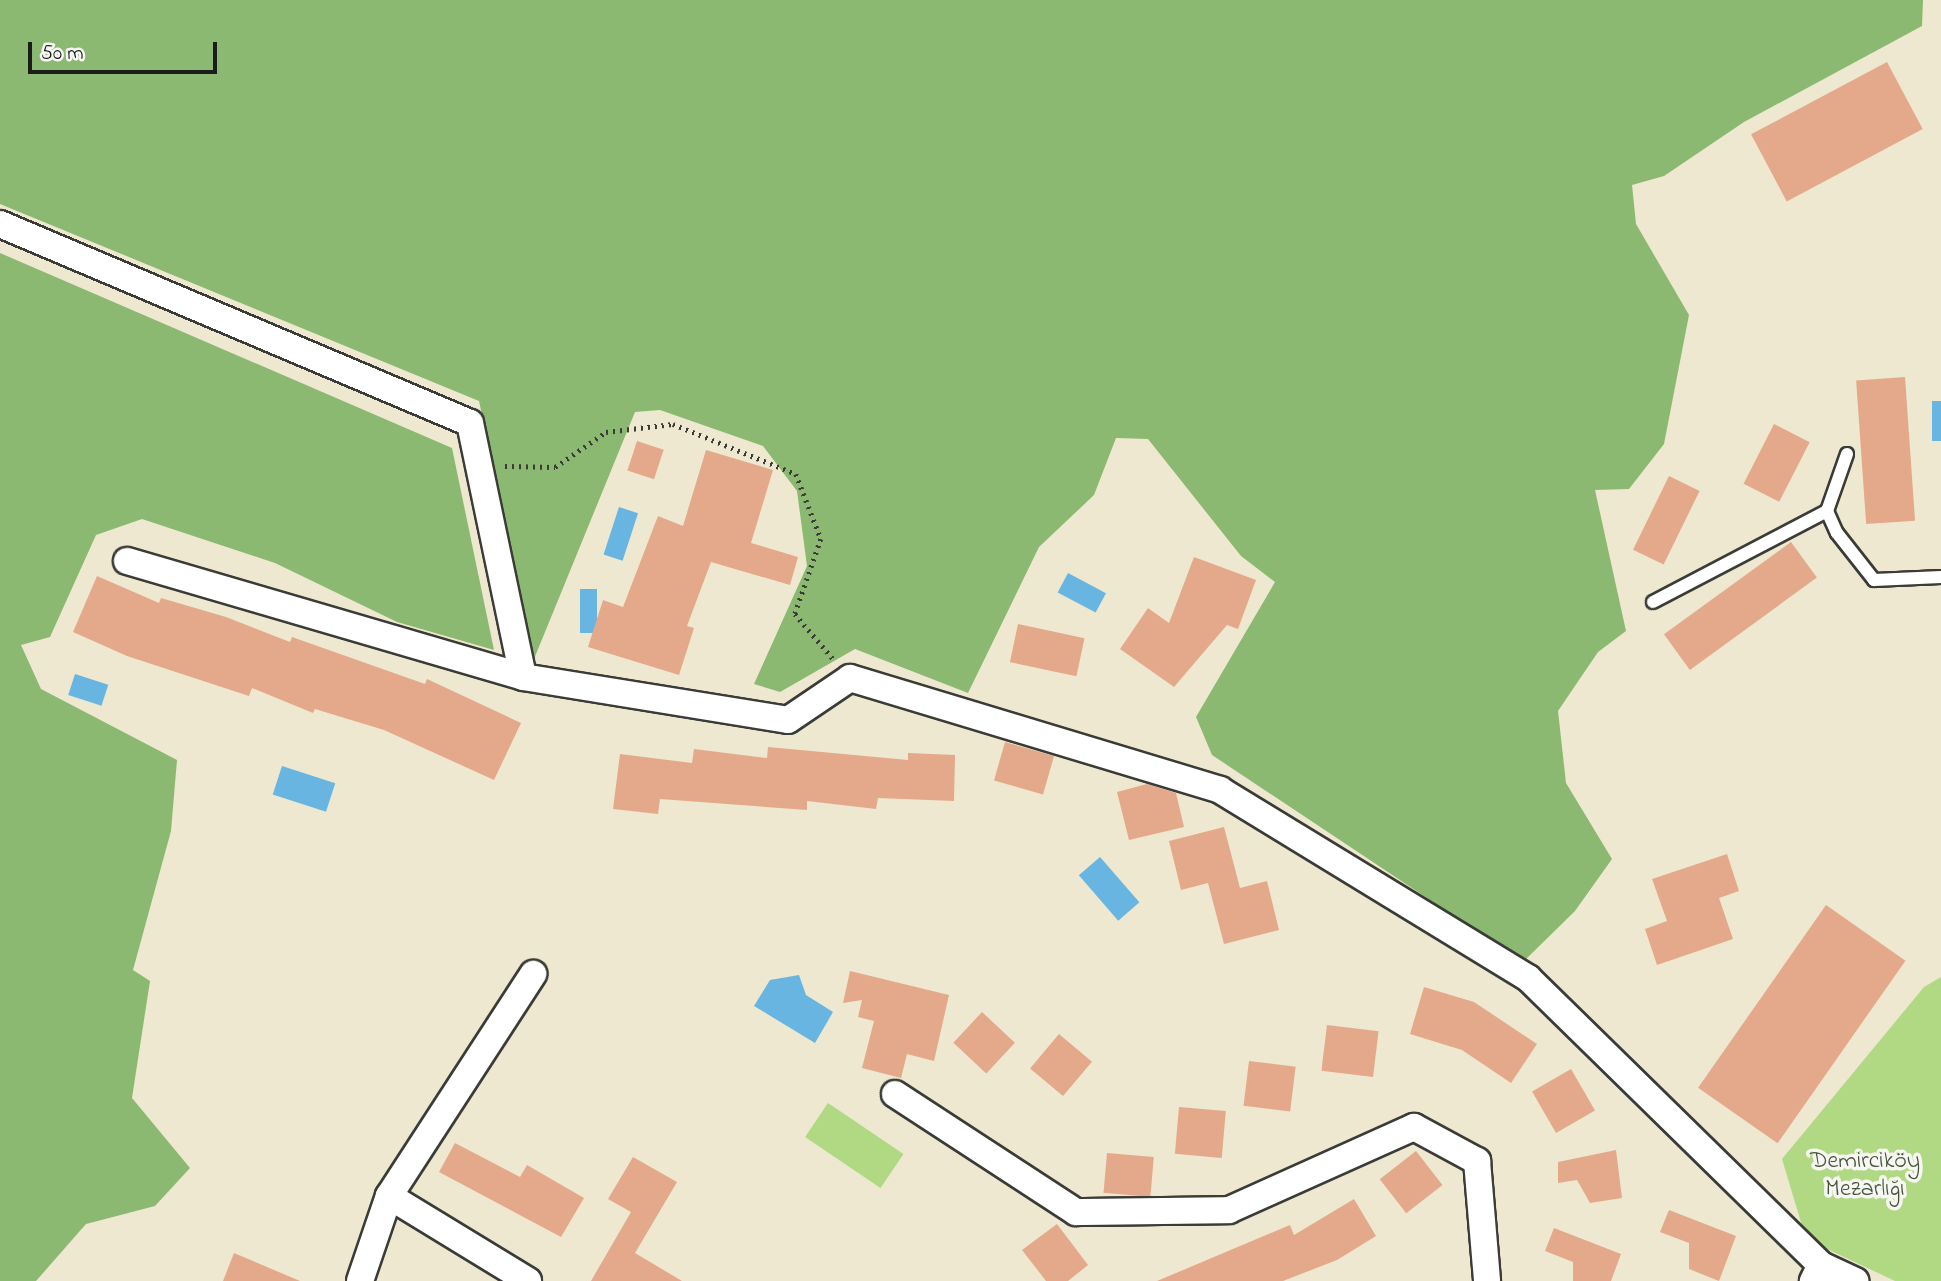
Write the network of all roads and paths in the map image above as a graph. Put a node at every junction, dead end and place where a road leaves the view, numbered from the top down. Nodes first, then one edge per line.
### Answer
1 (0, 224) edge
2 (1847, 454) dead end
3 (480, 466) junction
4 (1828, 511) junction
5 (127, 561) dead end
6 (1941, 577) edge
7 (1654, 601) dead end
8 (523, 677) junction
9 (850, 678) junction
10 (533, 974) dead end
11 (895, 1094) dead end
12 (389, 1196) junction
13 (1817, 1273) edge
14 (360, 1281) edge
15 (528, 1281) edge
16 (1487, 1281) edge
17 (1855, 1281) edge

1 - 3 street
2 - 4 lane
3 - 8 street
3 - 9 path
4 - 6 lane
4 - 7 lane
5 - 8 street
8 - 9 street
9 - 13 street
10 - 12 street
11 - 16 street
12 - 14 street
12 - 15 street
13 - 17 street

